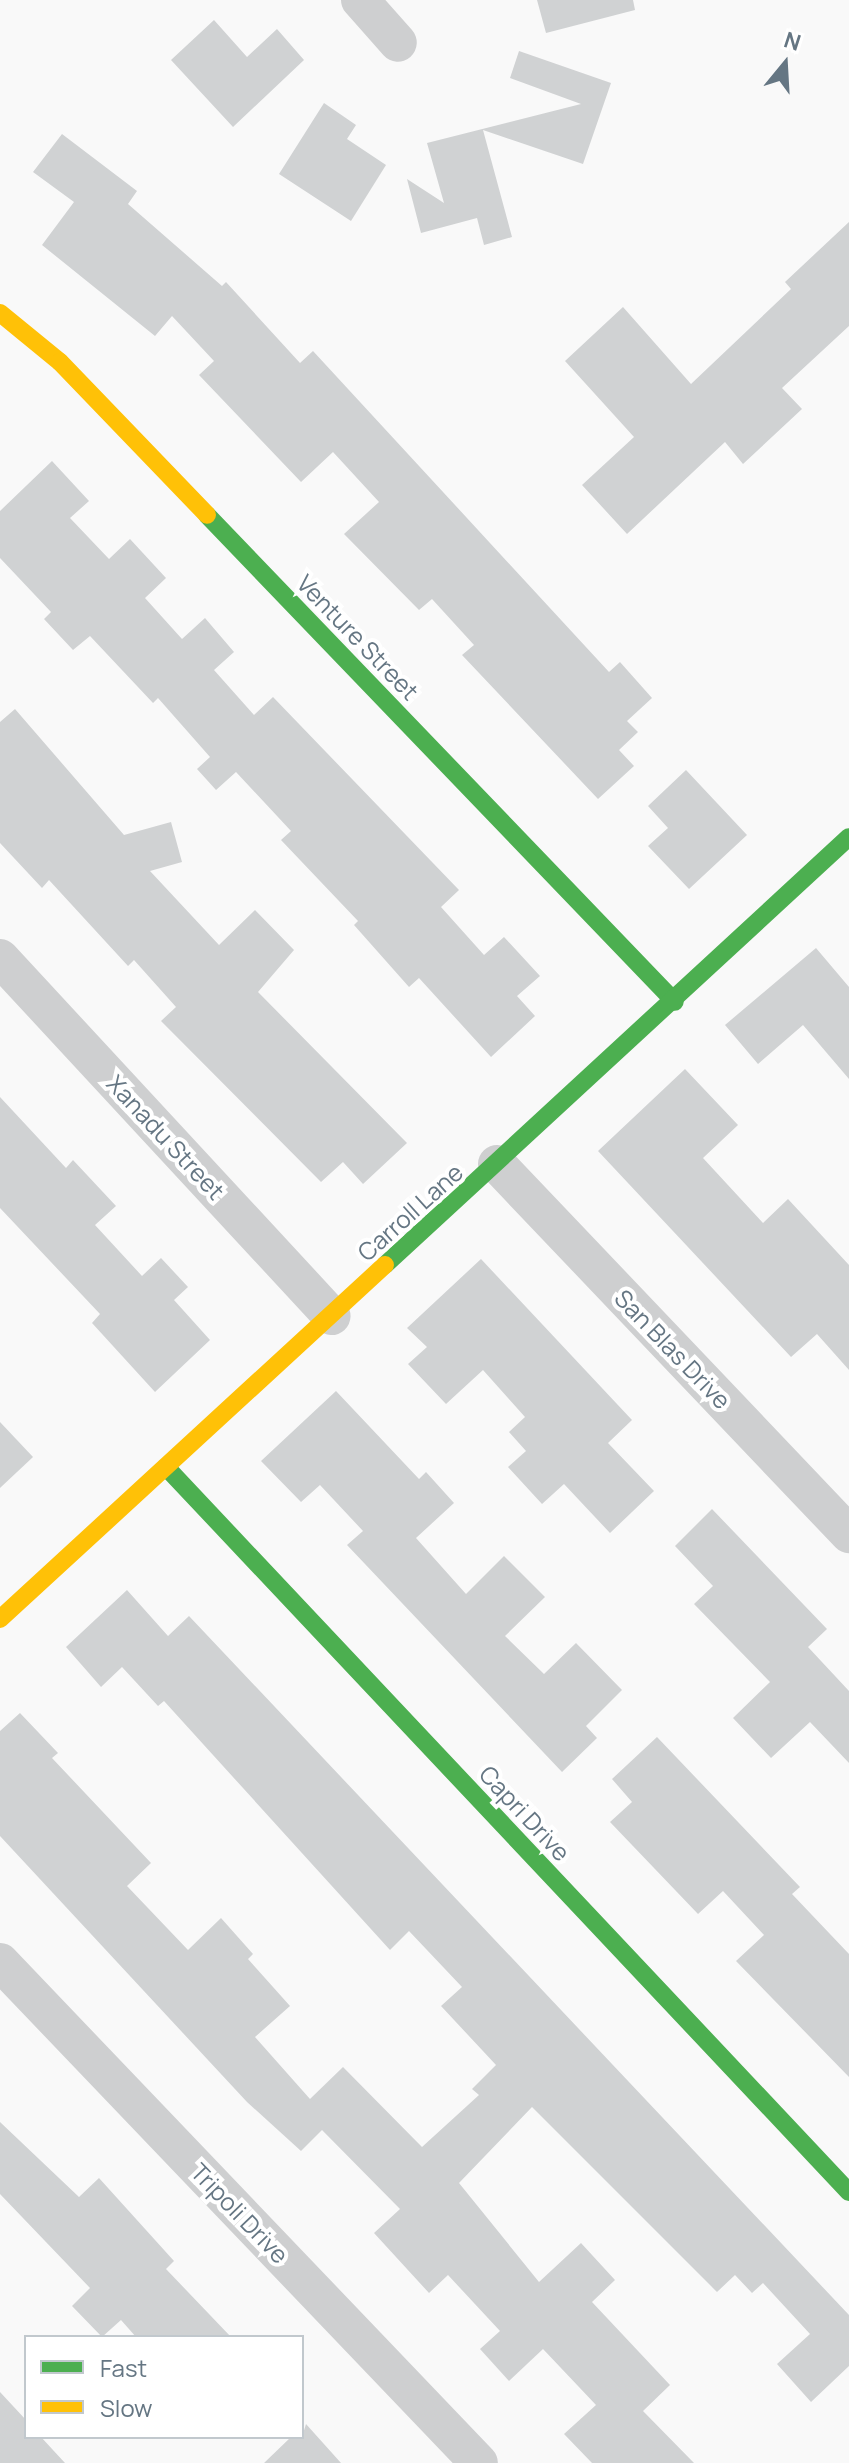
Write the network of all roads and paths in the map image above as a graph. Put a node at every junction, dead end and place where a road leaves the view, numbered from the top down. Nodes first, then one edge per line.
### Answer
1 (360, 0) edge
2 (398, 43) dead end
3 (0, 313) edge
4 (844, 852) edge
5 (0, 958) edge
6 (675, 1002) junction
7 (497, 1164) junction
8 (331, 1316) junction
9 (166, 1467) junction
10 (849, 1534) edge
11 (0, 1619) edge
12 (0, 1962) edge
13 (849, 2192) edge
14 (479, 2463) edge

1 - 2 street
3 - 6 street, Venture Street
4 - 6 street, Carroll Lane
5 - 8 street, Xanadu Street
6 - 7 street, Carroll Lane
7 - 8 street, Carroll Lane
7 - 10 street, San Blas Drive
8 - 9 street, Carroll Lane
9 - 11 street, Carroll Lane
9 - 13 street, Capri Drive
12 - 14 street, Tripoli Drive

